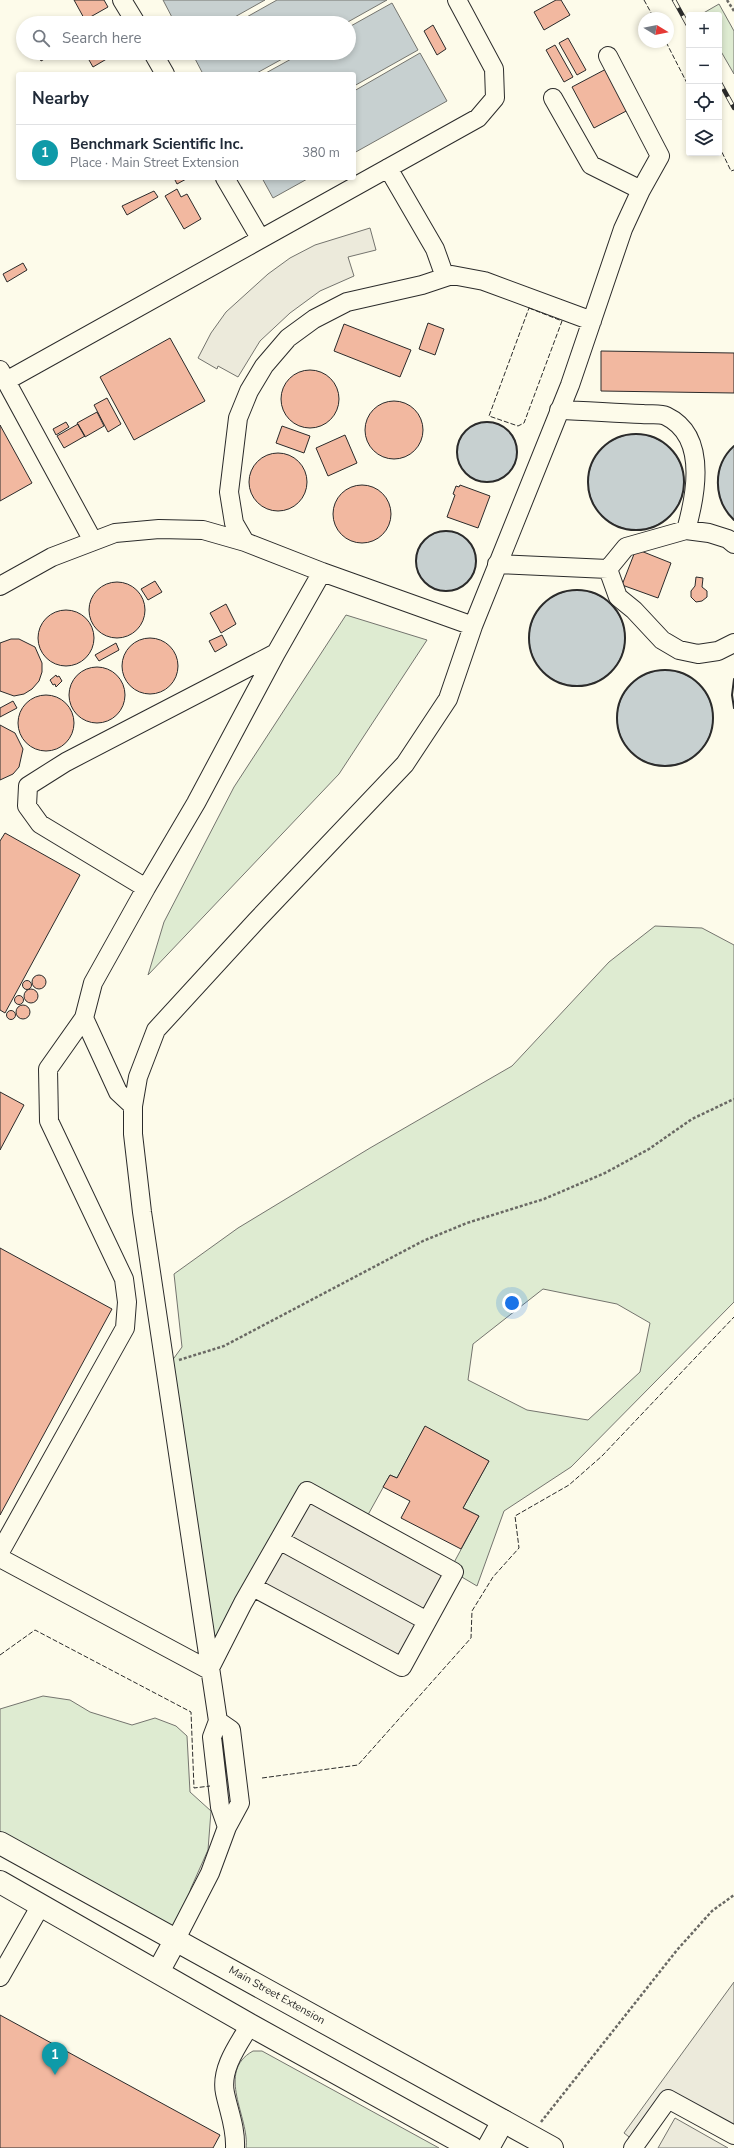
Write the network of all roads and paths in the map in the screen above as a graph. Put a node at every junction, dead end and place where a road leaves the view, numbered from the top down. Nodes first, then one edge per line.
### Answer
1 (122, 0) edge
2 (457, 0) edge
3 (727, 0) edge
4 (734, 11) edge
5 (132, 16) edge
6 (608, 56) dead end
7 (157, 60) edge
8 (164, 72) edge
9 (553, 98) dead end
10 (388, 168) junction
11 (227, 180) edge
12 (641, 190) junction
13 (260, 238) junction
14 (445, 277) junction
15 (592, 321) junction
16 (3, 376) edge
17 (560, 410) junction
18 (686, 530) junction
19 (94, 541) junction
20 (245, 542) junction
21 (734, 544) edge
22 (498, 564) junction
23 (608, 569) junction
24 (322, 572) junction
25 (0, 586) edge
26 (473, 626) junction
27 (734, 643) edge
28 (276, 653) junction
29 (146, 888) junction
30 (84, 1018) junction
31 (734, 1099) edge
32 (133, 1106) junction
33 (165, 1362) junction
34 (279, 1540) junction
35 (0, 1552) edge
36 (0, 1558) edge
37 (253, 1587) junction
38 (427, 1621) junction
39 (210, 1670) junction
40 (0, 1843) edge
41 (0, 1882) edge
42 (734, 1895) edge
43 (41, 1905) junction
44 (176, 1939) junction
45 (158, 1972) junction
46 (0, 1977) edge
47 (250, 2025) junction
48 (503, 2121) junction
49 (734, 2135) edge
50 (530, 2136) junction
51 (235, 2148) edge
52 (472, 2148) edge
53 (488, 2148) edge
54 (552, 2148) edge
55 (633, 2148) edge

1 - 5 lane
2 - 10 lane
3 - 4 path
6 - 12 lane
7 - 8 lane
9 - 12 lane
10 - 13 lane
10 - 14 lane
11 - 13 lane
12 - 15 lane
13 - 16 lane
14 - 15 lane
14 - 20 lane
15 - 17 lane
16 - 19 lane
17 - 18 lane
17 - 22 lane
18 - 21 lane
18 - 23 lane
19 - 20 lane
19 - 25 lane
20 - 24 lane
22 - 23 lane
22 - 26 lane
23 - 27 lane
24 - 26 lane
24 - 28 lane
26 - 32 lane
28 - 29 lane
28 - 29 lane
29 - 30 lane
30 - 32 lane
30 - 35 lane
31 - 33 path
32 - 33 lane
33 - 39 lane
34 - 37 lane
34 - 38 lane
34 - 38 lane
36 - 39 lane
37 - 38 lane
37 - 39 lane
39 - 44 lane
40 - 44 main road, Main Street Extension
41 - 43 main road
42 - 50 path
43 - 45 main road
43 - 46 lane
44 - 45 main road
44 - 48 main road, Main Street Extension
45 - 47 main road
47 - 51 lane
47 - 52 main road
48 - 50 main road, Main Street Extension
48 - 53 main road
49 - 55 lane
50 - 54 main road, Main Street Extension

